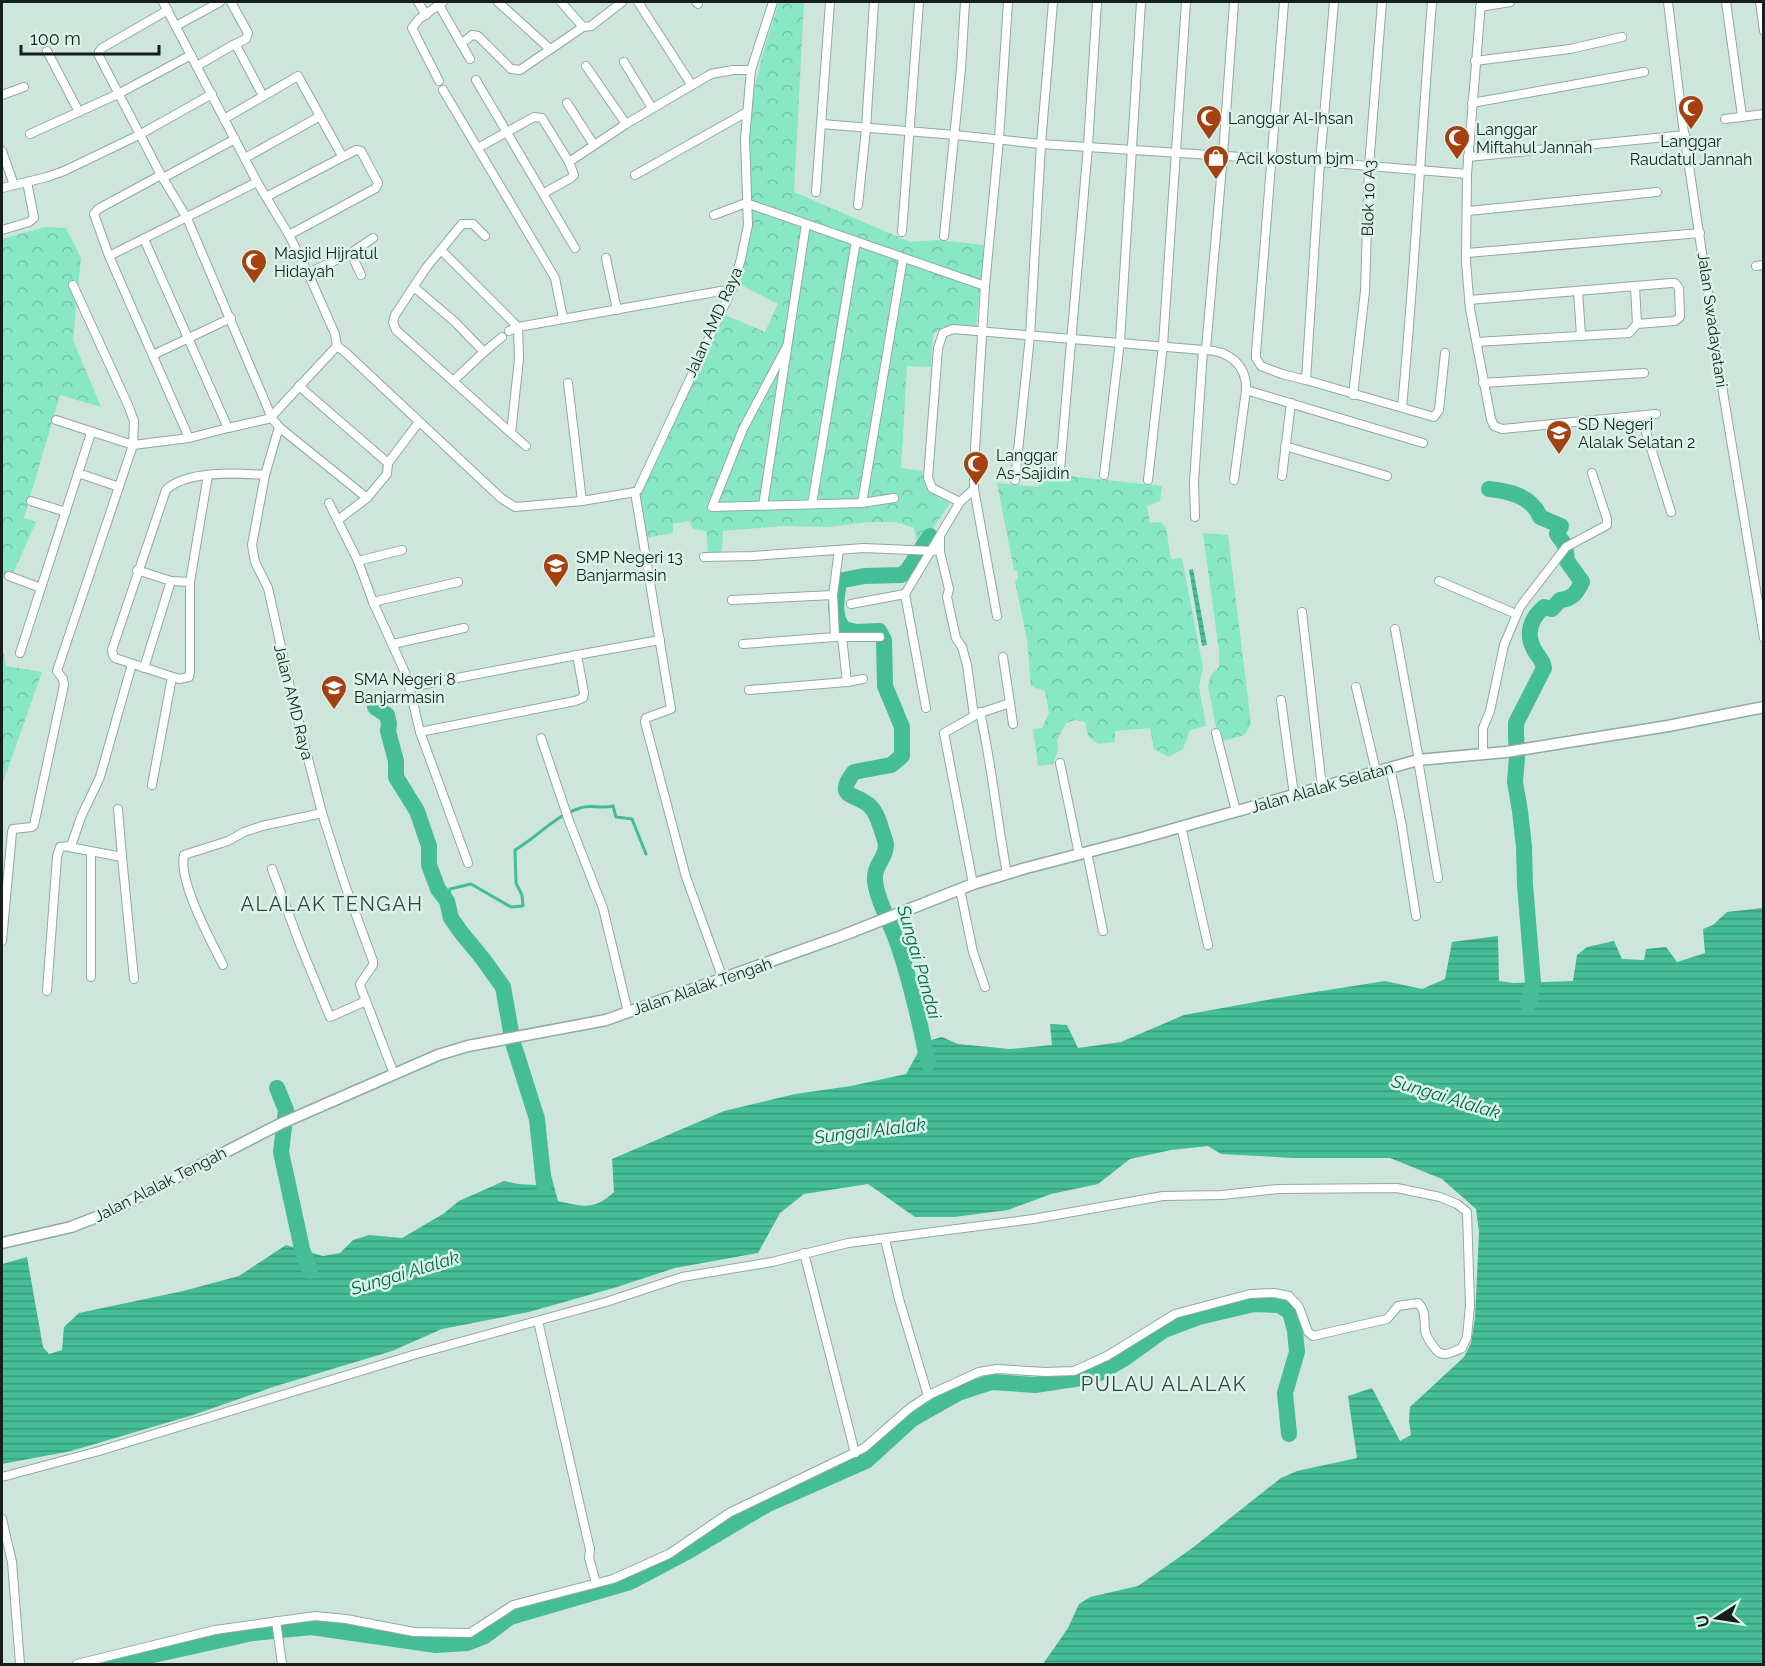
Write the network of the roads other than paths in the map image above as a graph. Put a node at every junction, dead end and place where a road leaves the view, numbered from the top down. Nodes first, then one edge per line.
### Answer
1 (164, 2) edge
2 (220, 2) edge
3 (231, 2) edge
4 (418, 2) edge
5 (498, 2) edge
6 (561, 2) edge
7 (622, 2) edge
8 (638, 2) edge
9 (773, 2) edge
10 (830, 2) edge
11 (874, 2) edge
12 (919, 2) edge
13 (965, 2) edge
14 (1008, 2) edge
15 (1053, 2) edge
16 (1096, 2) edge
17 (1141, 2) edge
18 (1186, 2) edge
19 (1234, 2) edge
20 (1284, 2) edge
21 (1334, 2) edge
22 (1382, 2) edge
23 (1432, 2) edge
24 (1510, 2) edge
25 (1668, 2) edge
26 (1726, 2) edge
27 (1760, 2) edge
28 (441, 3) edge
29 (1481, 4) edge
30 (168, 10) junction
31 (426, 15) junction
32 (176, 26) junction
33 (583, 27) junction
34 (1764, 31) edge
35 (1622, 37) dead end
36 (461, 44) junction
37 (233, 45) junction
38 (550, 49) junction
39 (47, 51) dead end
40 (191, 55) junction
41 (470, 59) dead end
42 (624, 62) dead end
43 (1475, 62) junction
44 (198, 66) junction
45 (586, 66) dead end
46 (751, 69) junction
47 (1644, 72) dead end
48 (476, 80) dead end
49 (691, 84) junction
50 (24, 87) dead end
51 (118, 94) junction
52 (212, 94) junction
53 (2, 95) edge
54 (263, 96) junction
55 (567, 103) dead end
56 (1472, 103) junction
57 (652, 108) junction
58 (79, 112) junction
59 (747, 112) junction
60 (1764, 114) edge
61 (1742, 116) junction
62 (224, 119) junction
63 (315, 119) dead end
64 (1725, 119) dead end
65 (626, 124) junction
66 (822, 124) junction
67 (866, 129) junction
68 (508, 131) junction
69 (910, 132) junction
70 (30, 134) dead end
71 (139, 135) junction
72 (955, 135) junction
73 (1685, 135) junction
74 (235, 139) junction
75 (999, 139) junction
76 (1041, 144) junction
77 (594, 146) junction
78 (1088, 146) junction
79 (478, 148) junction
80 (1132, 150) junction
81 (2, 151) edge
82 (1175, 152) junction
83 (1223, 155) junction
84 (342, 156) junction
85 (1468, 157) junction
86 (244, 158) junction
87 (1271, 158) junction
88 (569, 162) junction
89 (1320, 162) junction
90 (1369, 166) junction
91 (1419, 169) junction
92 (1467, 174) junction
93 (634, 175) dead end
94 (162, 176) junction
95 (27, 182) junction
96 (257, 182) junction
97 (14, 185) junction
98 (2, 188) edge
99 (816, 192) dead end
100 (1656, 192) dead end
101 (544, 193) junction
102 (266, 197) junction
103 (746, 203) junction
104 (858, 205) dead end
105 (1468, 211) junction
106 (714, 215) dead end
107 (187, 218) junction
108 (806, 224) junction
109 (2, 230) edge
110 (902, 232) dead end
111 (1700, 233) junction
112 (289, 235) junction
113 (485, 236) dead end
114 (944, 236) dead end
115 (373, 238) dead end
116 (144, 239) junction
117 (856, 241) junction
118 (575, 248) dead end
119 (441, 250) junction
120 (351, 253) junction
121 (1467, 253) junction
122 (109, 256) junction
123 (606, 258) dead end
124 (903, 258) junction
125 (308, 273) junction
126 (361, 275) dead end
127 (73, 285) dead end
128 (985, 286) junction
129 (1635, 286) junction
130 (414, 287) junction
131 (732, 289) junction
132 (1578, 291) junction
133 (1469, 300) junction
134 (616, 310) junction
135 (231, 318) junction
136 (562, 318) junction
137 (1637, 324) junction
138 (518, 327) junction
139 (983, 332) junction
140 (1581, 335) junction
141 (1030, 336) junction
142 (1072, 338) junction
143 (189, 339) junction
144 (1120, 342) junction
145 (1477, 342) junction
146 (1163, 345) junction
147 (337, 346) junction
148 (787, 346) junction
149 (1205, 350) junction
150 (484, 352) junction
151 (1445, 353) dead end
152 (153, 356) junction
153 (1644, 373) dead end
154 (1306, 380) junction
155 (453, 381) junction
156 (568, 383) dead end
157 (1483, 383) junction
158 (299, 386) junction
159 (1246, 390) junction
160 (1353, 395) junction
161 (1291, 403) junction
162 (1402, 407) junction
163 (1656, 414) dead end
164 (1641, 416) junction
165 (272, 417) junction
166 (56, 420) dead end
167 (419, 422) junction
168 (279, 427) junction
169 (228, 428) junction
170 (91, 433) junction
171 (511, 433) junction
172 (189, 438) junction
173 (1423, 443) dead end
174 (133, 445) junction
175 (526, 446) dead end
176 (1285, 446) junction
177 (388, 463) junction
178 (1060, 470) dead end
179 (78, 473) junction
180 (1592, 473) dead end
181 (208, 475) junction
182 (265, 475) junction
183 (1104, 476) dead end
184 (1282, 476) dead end
185 (1387, 476) dead end
186 (1015, 480) dead end
187 (1148, 480) dead end
188 (1234, 480) dead end
189 (119, 487) junction
190 (974, 489) junction
191 (635, 492) junction
192 (367, 498) junction
193 (894, 498) dead end
194 (31, 501) dead end
195 (582, 501) junction
196 (862, 502) junction
197 (960, 502) junction
198 (329, 503) dead end
199 (812, 504) junction
200 (763, 506) junction
201 (66, 512) junction
202 (1671, 512) dead end
203 (1195, 517) dead end
204 (338, 520) junction
205 (940, 537) junction
206 (402, 550) dead end
207 (839, 550) junction
208 (924, 550) junction
209 (940, 552) junction
210 (704, 557) dead end
211 (358, 561) junction
212 (137, 570) junction
213 (9, 576) dead end
214 (1439, 580) dead end
215 (171, 581) junction
216 (190, 582) junction
217 (458, 582) dead end
218 (40, 588) junction
219 (905, 594) junction
220 (833, 595) junction
221 (732, 600) dead end
222 (374, 602) junction
223 (851, 603) dead end
224 (1302, 612) dead end
225 (1516, 614) junction
226 (997, 616) dead end
227 (464, 628) dead end
228 (1395, 629) dead end
229 (839, 637) junction
230 (880, 637) dead end
231 (1764, 638) edge
232 (660, 640) junction
233 (393, 644) junction
234 (743, 644) dead end
235 (20, 653) dead end
236 (577, 655) junction
237 (1003, 657) dead end
238 (132, 664) junction
239 (144, 668) junction
240 (172, 677) junction
241 (863, 680) dead end
242 (847, 682) junction
243 (410, 687) junction
244 (1356, 687) dead end
245 (749, 690) dead end
246 (1281, 700) dead end
247 (1010, 703) junction
248 (1764, 707) edge
249 (927, 708) dead end
250 (977, 714) junction
251 (1013, 724) dead end
252 (420, 732) junction
253 (1216, 733) dead end
254 (541, 738) dead end
255 (1483, 754) junction
256 (1419, 760) junction
257 (1060, 763) dead end
258 (1390, 767) junction
259 (1376, 771) junction
260 (152, 785) dead end
261 (1322, 787) junction
262 (1294, 795) junction
263 (118, 809) dead end
264 (1236, 811) junction
265 (322, 813) junction
266 (1182, 826) junction
267 (69, 847) junction
268 (90, 852) junction
269 (1083, 853) junction
270 (122, 857) junction
271 (468, 863) dead end
272 (272, 869) dead end
273 (1007, 874) junction
274 (1438, 878) dead end
275 (974, 884) junction
276 (960, 889) junction
277 (1416, 916) dead end
278 (888, 917) joint
279 (1103, 931) dead end
280 (2, 941) edge
281 (1208, 945) dead end
282 (223, 965) dead end
283 (91, 977) dead end
284 (134, 979) dead end
285 (723, 979) junction
286 (985, 987) dead end
287 (47, 991) dead end
288 (366, 1001) junction
289 (628, 1012) junction
290 (394, 1074) junction
291 (885, 1239) junction
292 (2, 1243) edge
293 (804, 1253) junction
294 (538, 1321) junction
295 (928, 1396) junction
296 (855, 1453) junction
297 (2, 1478) edge
298 (2, 1519) edge
299 (596, 1583) junction
300 (276, 1621) junction
301 (20, 1665) edge
302 (77, 1665) edge
303 (282, 1665) edge

1 - 30 street
2 - 32 street
3 - 37 street
4 - 31 street
5 - 38 street
6 - 33 street
7 - 33 street
8 - 49 street
9 - 46 street, Jalan AMD Raya
10 - 66 street
11 - 67 street
12 - 69 street
13 - 72 street
14 - 75 street
15 - 76 street
16 - 78 street
17 - 80 street
18 - 82 street
19 - 83 street
20 - 87 street
21 - 89 street
22 - 90 street, Blok 10 A3
23 - 91 street
24 - 29 street
25 - 73 street, Jalan Swadayatani
26 - 61 street
27 - 34 street
28 - 31 street
28 - 36 street
29 - 43 street
30 - 32 street
30 - 51 street
31 - 79 street
32 - 40 street
33 - 38 street
35 - 43 street
36 - 38 street
36 - 41 street
37 - 44 street
37 - 54 street
39 - 58 street
40 - 44 street
40 - 51 street
42 - 57 street
43 - 56 street
44 - 52 street
45 - 65 street
46 - 49 street
46 - 59 street, Jalan AMD Raya
47 - 56 street
48 - 68 street
49 - 57 street
50 - 53 street
51 - 58 street
51 - 71 street
52 - 62 street
52 - 71 street
54 - 62 street
54 - 84 street
55 - 77 street
56 - 85 street
57 - 65 street
58 - 70 street
59 - 93 street
59 - 103 street, Jalan AMD Raya
60 - 61 street
61 - 64 street
62 - 74 street
63 - 86 street
65 - 77 street
66 - 67 street
66 - 99 street
67 - 69 street
67 - 104 street
68 - 79 street
68 - 88 street
68 - 101 street
69 - 72 street
69 - 110 street
71 - 94 street
71 - 95 street
72 - 75 street
72 - 114 street
73 - 85 street
73 - 111 street, Jalan Swadayatani
74 - 86 street
74 - 94 street
75 - 76 street
75 - 128 street
76 - 78 street
76 - 141 street
77 - 88 street
78 - 80 street
78 - 142 street
79 - 136 street
80 - 82 street
80 - 144 street
81 - 97 street
82 - 83 street
82 - 146 street
83 - 87 street
83 - 149 street
84 - 102 street
84 - 112 street
85 - 92 street
86 - 96 street
87 - 89 street
87 - 154 street
88 - 101 street
89 - 90 street
89 - 154 street
90 - 91 street
90 - 160 street, Blok 10 A3
91 - 92 street
91 - 162 street
92 - 105 street
94 - 107 street
94 - 122 street
95 - 97 street
95 - 109 street
96 - 102 street
96 - 107 street
97 - 98 street
100 - 105 street
101 - 118 street
102 - 112 street
103 - 106 street
103 - 108 street
103 - 131 street, Jalan AMD Raya
105 - 121 street
107 - 116 street
107 - 135 street
108 - 117 street
108 - 148 street
111 - 121 street
111 - 231 street, Jalan Swadayatani
112 - 125 street
113 - 119 street
115 - 120 street
116 - 122 street
116 - 143 street
117 - 124 street
117 - 199 street
119 - 130 street
119 - 138 street
120 - 125 street
120 - 126 street
121 - 133 street
122 - 152 street
123 - 134 street
124 - 128 street
124 - 196 street
125 - 147 street
127 - 174 street
128 - 139 street
129 - 132 street
129 - 137 street
129 - 137 street
130 - 150 street
130 - 155 street
131 - 134 street
131 - 191 street, Jalan AMD Raya
132 - 133 street
132 - 140 street
133 - 145 street
134 - 136 street
135 - 143 street
135 - 165 street
136 - 138 street
137 - 140 street
138 - 150 street
138 - 171 street
139 - 141 street
139 - 190 street
139 - 197 street
140 - 145 street
141 - 142 street
141 - 186 street
142 - 144 street
142 - 178 street
143 - 152 street
143 - 169 street
144 - 146 street
144 - 183 street
145 - 157 street
146 - 149 street
146 - 187 street
147 - 158 street
147 - 167 street
148 - 200 street
148 - 200 street
149 - 159 street
149 - 203 street
150 - 155 street
151 - 162 street
152 - 172 street
153 - 157 street
154 - 160 street
155 - 171 street
156 - 195 street
157 - 164 street
158 - 165 street
158 - 177 street
159 - 161 street
159 - 188 street
160 - 162 street
161 - 173 street
161 - 176 street
163 - 164 street
164 - 202 street
165 - 168 street
165 - 169 street
166 - 170 street
167 - 177 street
167 - 195 street
168 - 182 street, Jalan AMD Raya
168 - 192 street
169 - 172 street
170 - 174 street
170 - 179 street
171 - 175 street
172 - 174 street
174 - 189 street
176 - 184 street
176 - 185 street
177 - 192 street
179 - 189 street
179 - 201 street
180 - 225 street
181 - 182 street
181 - 212 street
181 - 216 street
182 - 265 street, Jalan AMD Raya
189 - 280 street
190 - 197 street
190 - 226 street
191 - 195 street
191 - 232 street
192 - 204 street
193 - 196 street
194 - 201 street
196 - 199 street
197 - 205 street
198 - 204 street
199 - 200 street
201 - 218 street
204 - 211 street
205 - 208 street
205 - 209 street
206 - 211 street
207 - 208 street
207 - 210 street
207 - 220 street
208 - 209 street
208 - 219 street
209 - 250 street
211 - 222 street
212 - 215 street
212 - 238 street
213 - 218 street
214 - 225 street
215 - 216 street
215 - 239 street
216 - 240 street
217 - 222 street
218 - 235 street
219 - 223 street
219 - 249 street
220 - 221 street
220 - 229 street
222 - 233 street
224 - 261 street
225 - 255 street
227 - 233 street
228 - 256 street
229 - 230 street
229 - 234 street
229 - 242 street
232 - 236 street
232 - 285 street
233 - 243 street
236 - 243 street
236 - 252 street
237 - 247 street
238 - 239 street
238 - 267 street
239 - 240 street
240 - 260 street
241 - 242 street
242 - 245 street
243 - 252 street
244 - 259 street
246 - 262 street
247 - 250 street
247 - 251 street
248 - 255 street, Jalan Alalak Selatan
250 - 273 street
250 - 275 street
252 - 271 street
253 - 264 street
254 - 289 street
255 - 256 street, Jalan Alalak Selatan
256 - 258 street, Jalan Alalak Selatan
256 - 274 street
257 - 269 street
258 - 259 street, Jalan Alalak Selatan
258 - 277 street
259 - 261 street, Jalan Alalak Selatan
261 - 262 street, Jalan Alalak Selatan
262 - 264 street, Jalan Alalak Selatan
263 - 270 street
264 - 266 street, Jalan Alalak Selatan
265 - 282 street
265 - 288 street, Jalan AMD Raya
266 - 269 street, Jalan Alalak Selatan
266 - 281 street
267 - 268 street
267 - 287 street
268 - 270 street
268 - 283 street
269 - 273 street, Jalan Alalak Selatan
269 - 279 street
270 - 284 street
272 - 288 street
273 - 275 street, Jalan Alalak Selatan
275 - 276 street, Jalan Alalak Selatan
276 - 278 street, Jalan Alalak Selatan
276 - 286 street
278 - 285 street, Jalan Alalak Tengah
285 - 289 street, Jalan Alalak Tengah
288 - 290 street, Jalan AMD Raya
289 - 290 street, Jalan Alalak Tengah
290 - 292 street, Jalan Alalak Tengah
291 - 293 street
291 - 295 street
291 - 295 street
293 - 294 street
293 - 296 street
294 - 297 street
294 - 299 street
295 - 296 street
296 - 299 street
298 - 301 street
299 - 300 street
300 - 302 street
300 - 303 street

